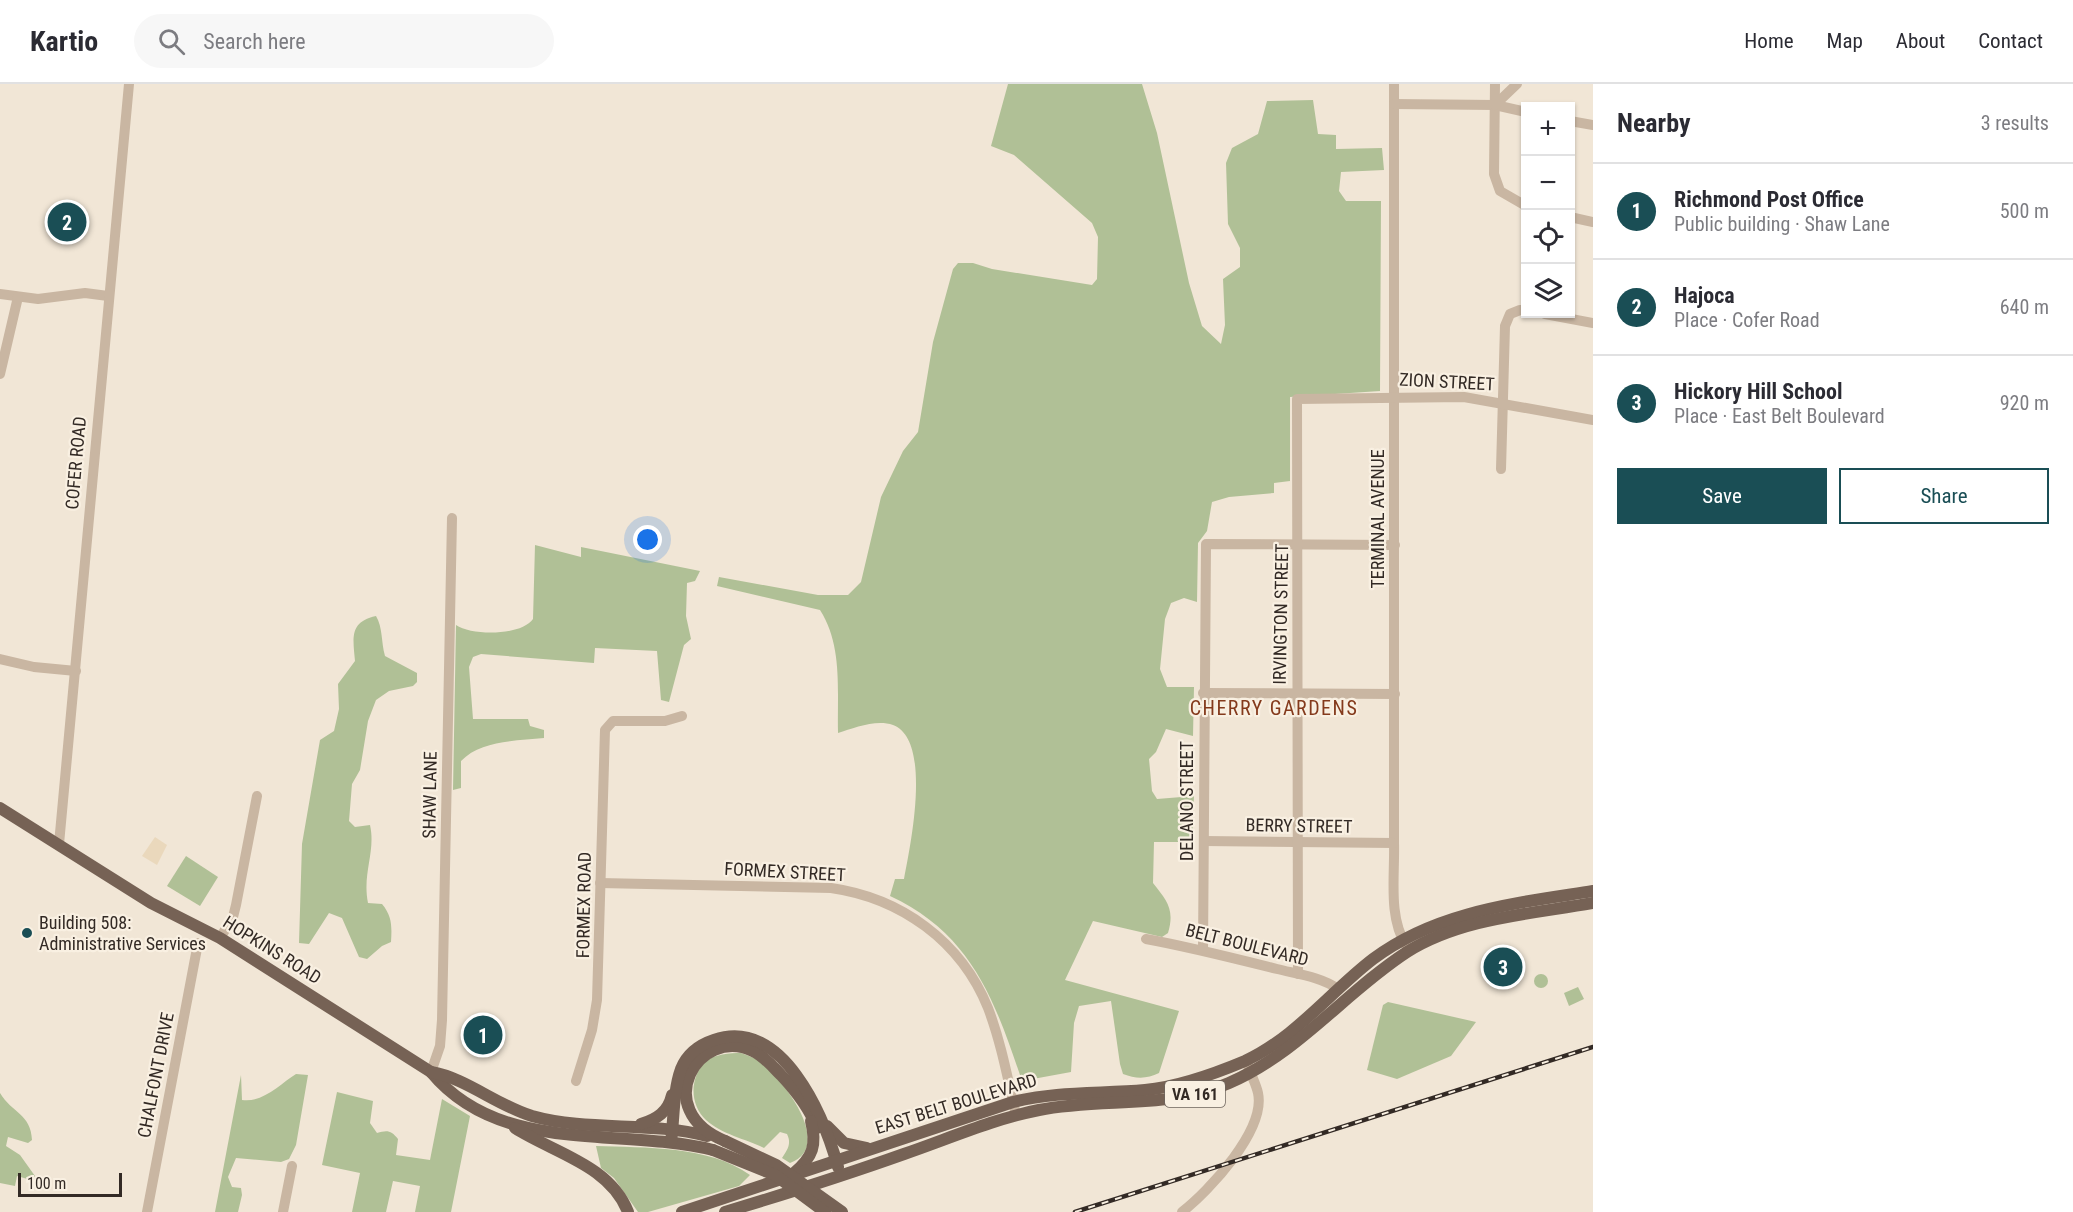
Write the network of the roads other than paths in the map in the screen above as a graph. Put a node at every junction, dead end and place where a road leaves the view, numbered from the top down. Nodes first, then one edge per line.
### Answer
1 (129, 84) edge
2 (1394, 84) edge
3 (1496, 84) edge
4 (1517, 84) edge
5 (1394, 104) junction
6 (1495, 105) junction
7 (1521, 111) edge
8 (1575, 122) edge
9 (1593, 125) edge
10 (1521, 203) edge
11 (1575, 220) edge
12 (1593, 222) edge
13 (0, 294) edge
14 (108, 296) junction
15 (18, 297) junction
16 (1521, 310) edge
17 (1569, 318) edge
18 (1593, 323) edge
19 (0, 374) edge
20 (1395, 396) junction
21 (1297, 399) joint
22 (1503, 402) junction
23 (1593, 420) edge
24 (1501, 469) dead end
25 (452, 518) dead end
26 (1298, 545) junction
27 (1395, 545) junction
28 (0, 658) edge
29 (76, 671) junction
30 (1203, 693) junction
31 (1297, 693) junction
32 (1395, 694) junction
33 (682, 716) dead end
34 (257, 796) dead end
35 (0, 808) edge
36 (1204, 841) junction
37 (1298, 842) junction
38 (1394, 843) junction
39 (59, 844) junction
40 (600, 883) junction
41 (1593, 891) edge
42 (1528, 901) junction
43 (1593, 903) edge
44 (1549, 910) junction
45 (220, 938) junction
46 (1146, 939) dead end
47 (198, 943) dead end
48 (1406, 945) junction
49 (1203, 950) junction
50 (1298, 974) junction
51 (1338, 989) junction
52 (1246, 1060) junction
53 (431, 1072) junction
54 (1251, 1073) junction
55 (679, 1077) junction
56 (576, 1081) dead end
57 (1013, 1102) junction
58 (814, 1113) junction
59 (1016, 1115) junction
60 (507, 1122) junction
61 (628, 1126) junction
62 (671, 1135) junction
63 (725, 1141) junction
64 (874, 1148) junction
65 (833, 1162) junction
66 (291, 1166) dead end
67 (841, 1176) junction
68 (791, 1177) junction
69 (147, 1212) edge
70 (283, 1212) edge
71 (628, 1212) edge
72 (682, 1212) edge
73 (725, 1212) edge
74 (825, 1212) edge
75 (842, 1212) edge
76 (1182, 1212) edge

1 - 14 street, COFER ROAD
2 - 5 street, TERMINAL AVENUE
3 - 6 street
4 - 6 street
5 - 6 street
5 - 20 street, TERMINAL AVENUE
6 - 7 street
6 - 10 street
8 - 9 street
11 - 12 street
13 - 15 street
14 - 15 street
14 - 29 street, COFER ROAD
15 - 19 street
16 - 22 street
17 - 18 street
20 - 21 street, ZION STREET
20 - 22 street, ZION STREET
20 - 27 street, TERMINAL AVENUE
21 - 26 street, IRVINGTON STREET
22 - 23 street, ZION STREET
22 - 24 street
25 - 53 street, SHAW LANE
26 - 27 street
26 - 30 street, DELANO STREET
26 - 31 street, IRVINGTON STREET
27 - 32 street, TERMINAL AVENUE
28 - 29 street
29 - 39 street, COFER ROAD
30 - 31 street
30 - 36 street, DELANO STREET
31 - 32 street
31 - 37 street, IRVINGTON STREET
32 - 38 street, TERMINAL AVENUE
33 - 40 street, FORMEX ROAD
34 - 45 street
35 - 39 main road, HOPKINS ROAD
36 - 37 street, BERRY STREET
36 - 49 street, DELANO STREET
37 - 38 street, BERRY STREET
37 - 50 street, IRVINGTON STREET
38 - 48 street, TERMINAL AVENUE
39 - 45 main road, HOPKINS ROAD
40 - 56 street, FORMEX ROAD
40 - 57 street, FORMEX STREET
41 - 42 main road, EAST BELT BOULEVARD / VA 161
42 - 44 main road
42 - 48 main road, EAST BELT BOULEVARD / VA 161
43 - 44 main road, EAST BELT BOULEVARD / VA 161
44 - 48 main road, EAST BELT BOULEVARD / VA 161
45 - 53 main road, HOPKINS ROAD
46 - 49 street, BELT BOULEVARD
47 - 69 street, CHALFONT DRIVE
48 - 51 main road, EAST BELT BOULEVARD / VA 161
48 - 54 main road, EAST BELT BOULEVARD / VA 161
49 - 50 street, BELT BOULEVARD
50 - 51 street, BELT BOULEVARD
51 - 52 main road, EAST BELT BOULEVARD / VA 161
52 - 54 street
52 - 57 main road, EAST BELT BOULEVARD / VA 161
53 - 60 main road, HOPKINS ROAD
53 - 61 main road, HOPKINS ROAD
54 - 59 main road, EAST BELT BOULEVARD / VA 161
54 - 76 street
55 - 58 main road
55 - 61 main road
55 - 62 main road
57 - 59 street, FORMEX STREET
57 - 64 main road, EAST BELT BOULEVARD / VA 161
58 - 63 main road
58 - 64 main road
58 - 65 main road
58 - 68 main road
59 - 67 main road, EAST BELT BOULEVARD / VA 161
60 - 62 main road, HOPKINS ROAD
60 - 71 main road
61 - 62 main road, HOPKINS ROAD
62 - 63 main road, HOPKINS ROAD
62 - 74 main road, HOPKINS ROAD, bridge
63 - 75 main road, HOPKINS ROAD, bridge
64 - 65 main road, EAST BELT BOULEVARD / VA 161
65 - 67 main road
65 - 68 main road, EAST BELT BOULEVARD / VA 161
66 - 70 street
67 - 73 main road, EAST BELT BOULEVARD / VA 161
68 - 72 main road, EAST BELT BOULEVARD / VA 161

